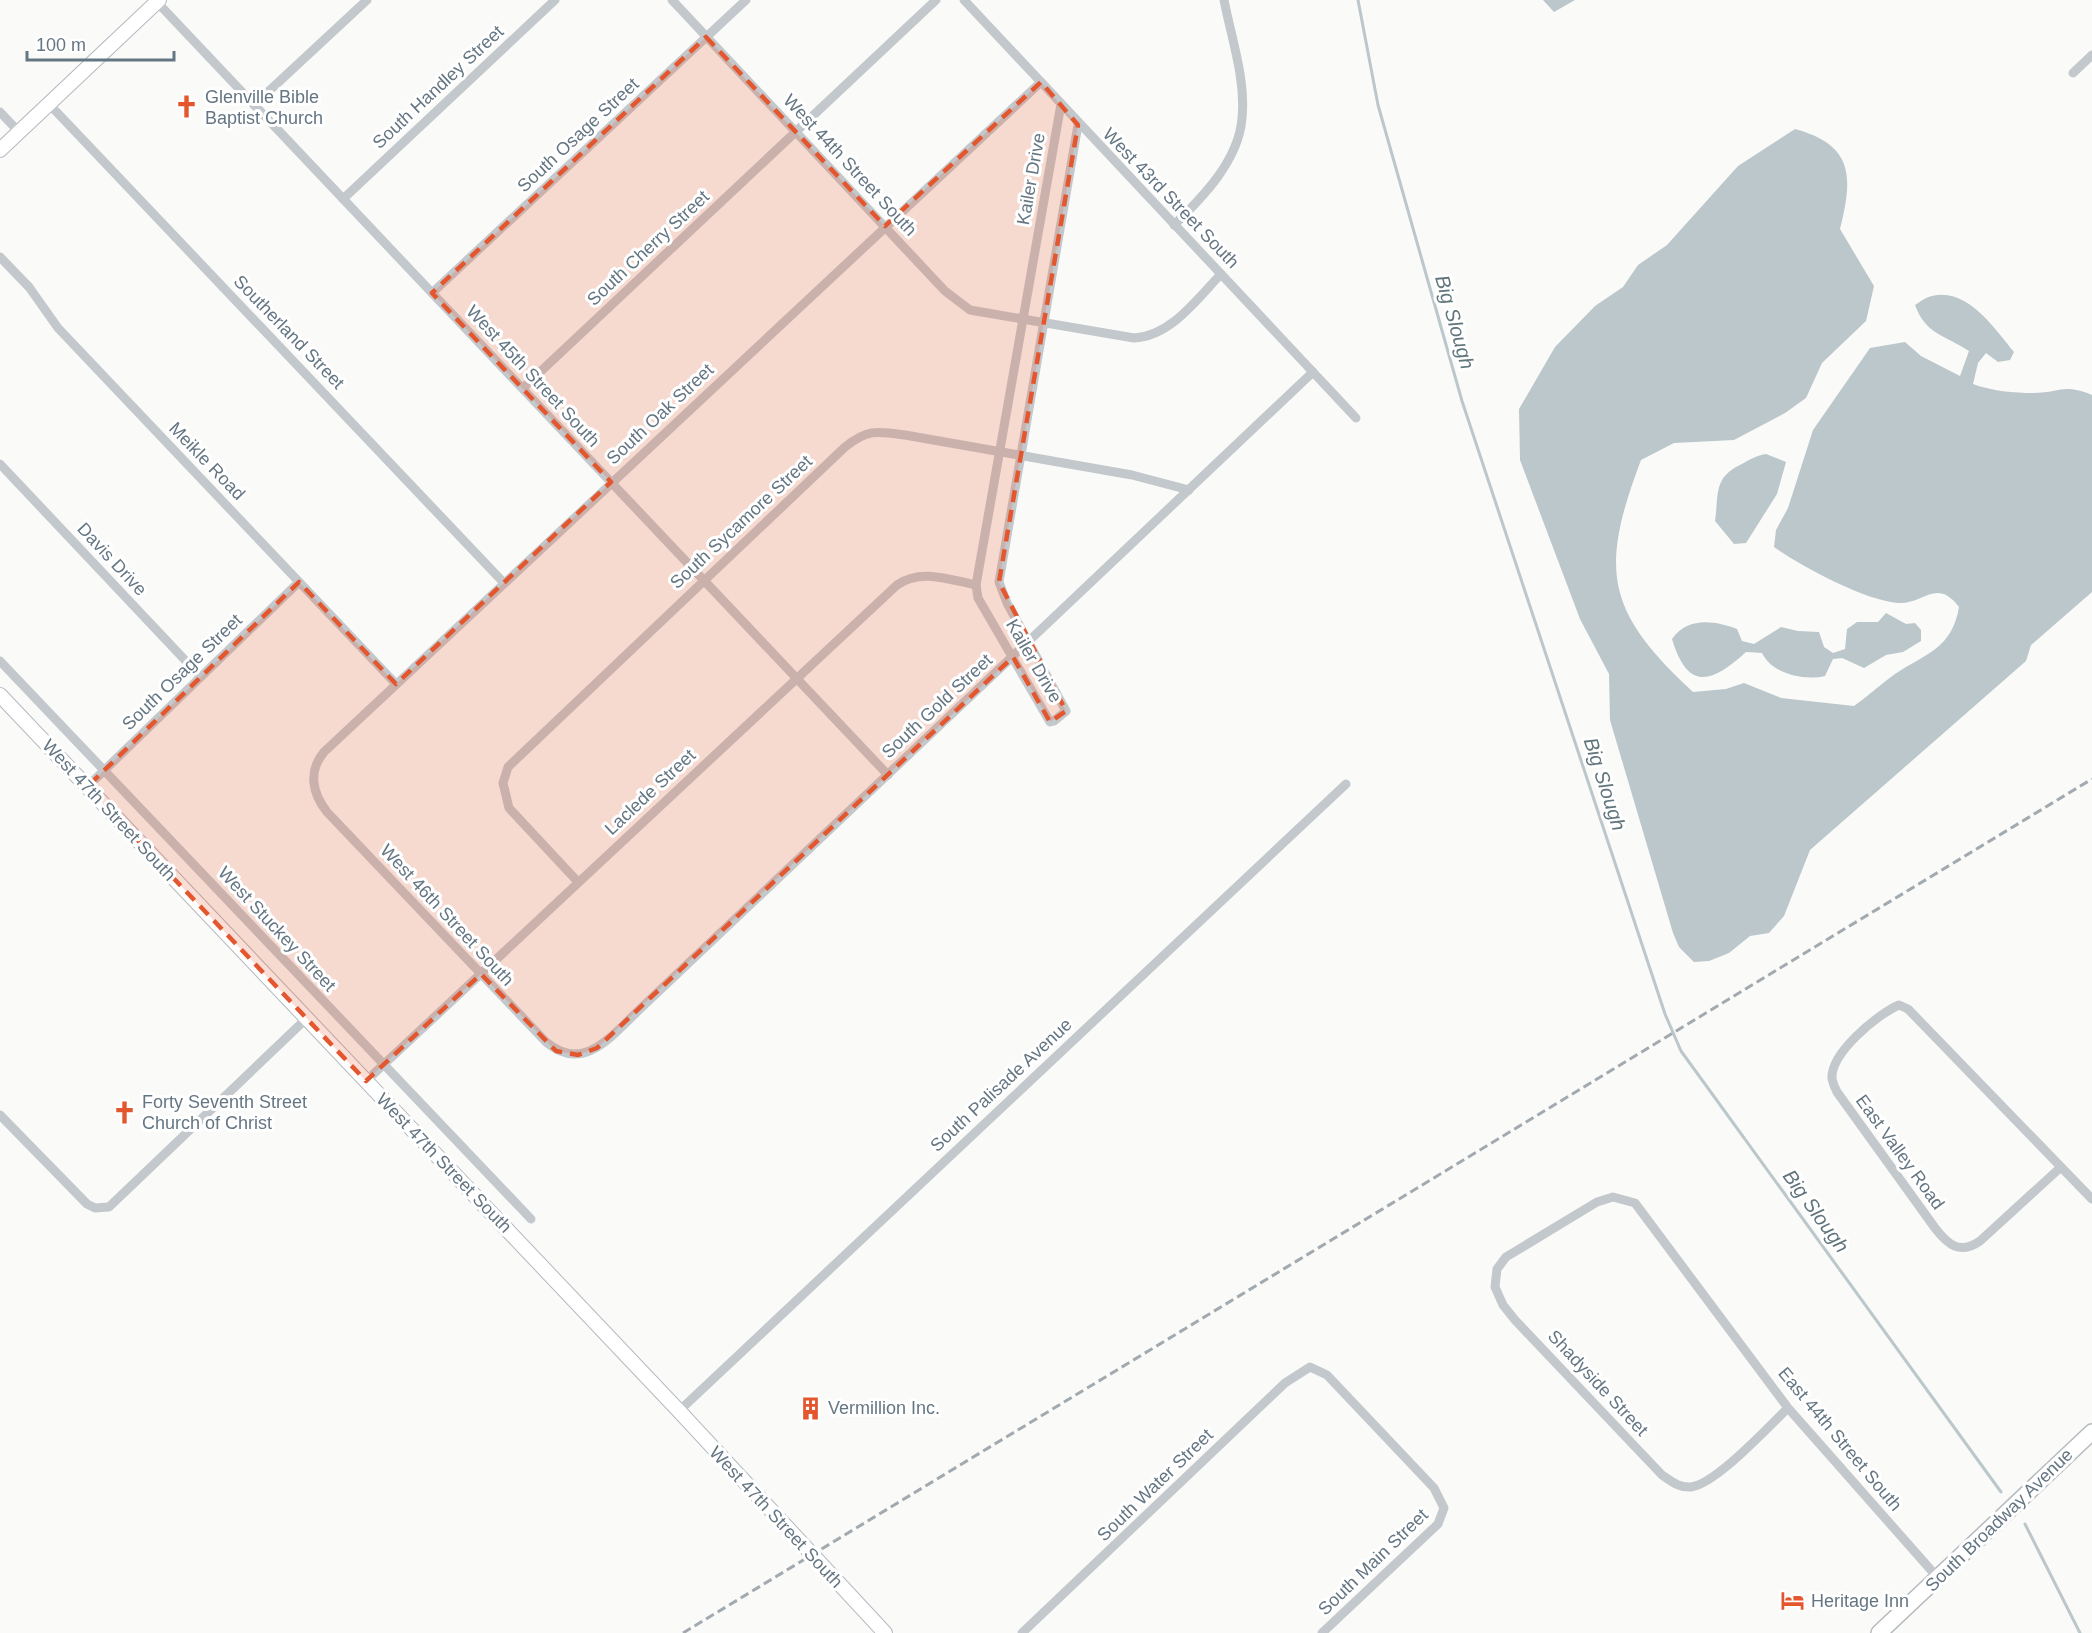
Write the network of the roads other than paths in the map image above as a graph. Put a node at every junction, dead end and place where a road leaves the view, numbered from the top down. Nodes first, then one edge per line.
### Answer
1 (367, 0) edge
2 (555, 0) edge
3 (672, 0) edge
4 (746, 0) edge
5 (936, 0) edge
6 (964, 0) edge
7 (1224, 0) edge
8 (157, 1) edge
9 (706, 37) junction
10 (2092, 55) edge
11 (2073, 73) dead end
12 (1041, 82) junction
13 (49, 104) junction
14 (1061, 104) junction
15 (254, 105) junction
16 (0, 112) edge
17 (1078, 124) junction
18 (795, 131) junction
19 (19, 132) junction
20 (0, 150) edge
21 (343, 199) junction
22 (1174, 225) junction
23 (885, 226) junction
24 (0, 257) edge
25 (1221, 274) junction
26 (432, 293) junction
27 (1023, 319) junction
28 (1044, 322) junction
29 (1313, 372) junction
30 (522, 388) junction
31 (1356, 418) dead end
32 (999, 452) junction
33 (1021, 456) junction
34 (0, 464) edge
35 (611, 482) junction
36 (1189, 490) junction
37 (704, 580) junction
38 (299, 582) junction
39 (504, 583) junction
40 (976, 585) junction
41 (1028, 642) junction
42 (1012, 657) junction
43 (0, 661) edge
44 (200, 676) junction
45 (796, 677) junction
46 (396, 684) junction
47 (0, 695) edge
48 (104, 770) junction
49 (888, 774) junction
50 (313, 777) joint
51 (1346, 784) dead end
52 (87, 787) junction
53 (578, 882) junction
54 (481, 974) junction
55 (307, 1018) junction
56 (578, 1055) joint
57 (384, 1065) junction
58 (366, 1081) junction
59 (0, 1115) edge
60 (2061, 1167) junction
61 (2092, 1199) edge
62 (531, 1219) dead end
63 (1497, 1294) joint
64 (1315, 1368) joint
65 (1788, 1408) junction
66 (679, 1411) junction
67 (2092, 1432) edge
68 (1938, 1578) junction
69 (885, 1633) edge
70 (1023, 1633) edge
71 (1322, 1633) edge
72 (1879, 1633) edge

1 - 15 street
2 - 21 street, South Handley Street
3 - 9 street, West 44th Street South
4 - 9 street, South Osage Street
5 - 18 street, South Cherry Street
6 - 12 street, West 43rd Street South
7 - 22 street
8 - 13 street
8 - 15 street, West 45th Street South
9 - 18 street, West 44th Street South
9 - 26 street, South Osage Street
10 - 11 street
12 - 14 street, West 43rd Street South
12 - 23 street, South Oak Street
13 - 19 street
13 - 39 street, Southerland Street
14 - 17 street, West 43rd Street South
14 - 27 street, Kailer Drive
15 - 21 street, West 45th Street South
16 - 19 street
17 - 22 street, West 43rd Street South
17 - 28 street, Kailer Drive
18 - 23 street, West 44th Street South
18 - 30 street, South Cherry Street
19 - 20 street
21 - 26 street, West 45th Street South
22 - 25 street, West 43rd Street South
23 - 27 street, West 44th Street South
23 - 35 street, South Oak Street
24 - 38 street, Meikle Road
25 - 28 street
25 - 29 street, West 43rd Street South
26 - 30 street, West 45th Street South
27 - 28 street
27 - 32 street, Kailer Drive
28 - 33 street, Kailer Drive
29 - 31 street, West 43rd Street South
29 - 36 street, South Gold Street
30 - 35 street, West 45th Street South
32 - 33 street, South Sycamore Street
32 - 37 street, South Sycamore Street
32 - 40 street, Kailer Drive
33 - 36 street, South Sycamore Street
33 - 41 street, Kailer Drive
34 - 44 street, Davis Drive
35 - 37 street, West 45th Street South
35 - 39 street, South Oak Street
36 - 41 street, South Gold Street
37 - 45 street, West 45th Street South
37 - 53 street, South Sycamore Street
38 - 44 street, South Osage Street
38 - 46 street, Meikle Road
39 - 46 street, South Oak Street
40 - 42 street, Kailer Drive
40 - 45 street, Laclede Street
41 - 42 street, South Gold Street
41 - 42 street, Kailer Drive
42 - 49 street, South Gold Street
43 - 48 street, West Stuckey Street
44 - 48 street, South Osage Street
45 - 49 street, West 45th Street South
45 - 53 street, Laclede Street
46 - 50 street, South Oak Street
47 - 52 street, West 47th Street South
48 - 52 street, South Osage Street
48 - 57 street, West Stuckey Street
49 - 56 street, South Gold Street
50 - 54 street, West 46th Street South
51 - 66 street, South Palisade Avenue
52 - 55 street, West 47th Street South
53 - 54 street, Laclede Street
54 - 56 street, West 46th Street South
54 - 57 street, Laclede Street
55 - 58 street, West 47th Street South
55 - 59 street
57 - 58 street, Laclede Street
57 - 62 street, West Stuckey Street
58 - 66 street, West 47th Street South
60 - 60 street, East Valley Road
60 - 61 street
63 - 65 street, Shadyside Street
63 - 65 street, East 44th Street South
64 - 70 street, South Water Street
64 - 71 street, South Main Street
65 - 68 street, East 44th Street South
66 - 69 street, West 47th Street South
67 - 68 main road, South Broadway Avenue
68 - 72 main road, South Broadway Avenue

